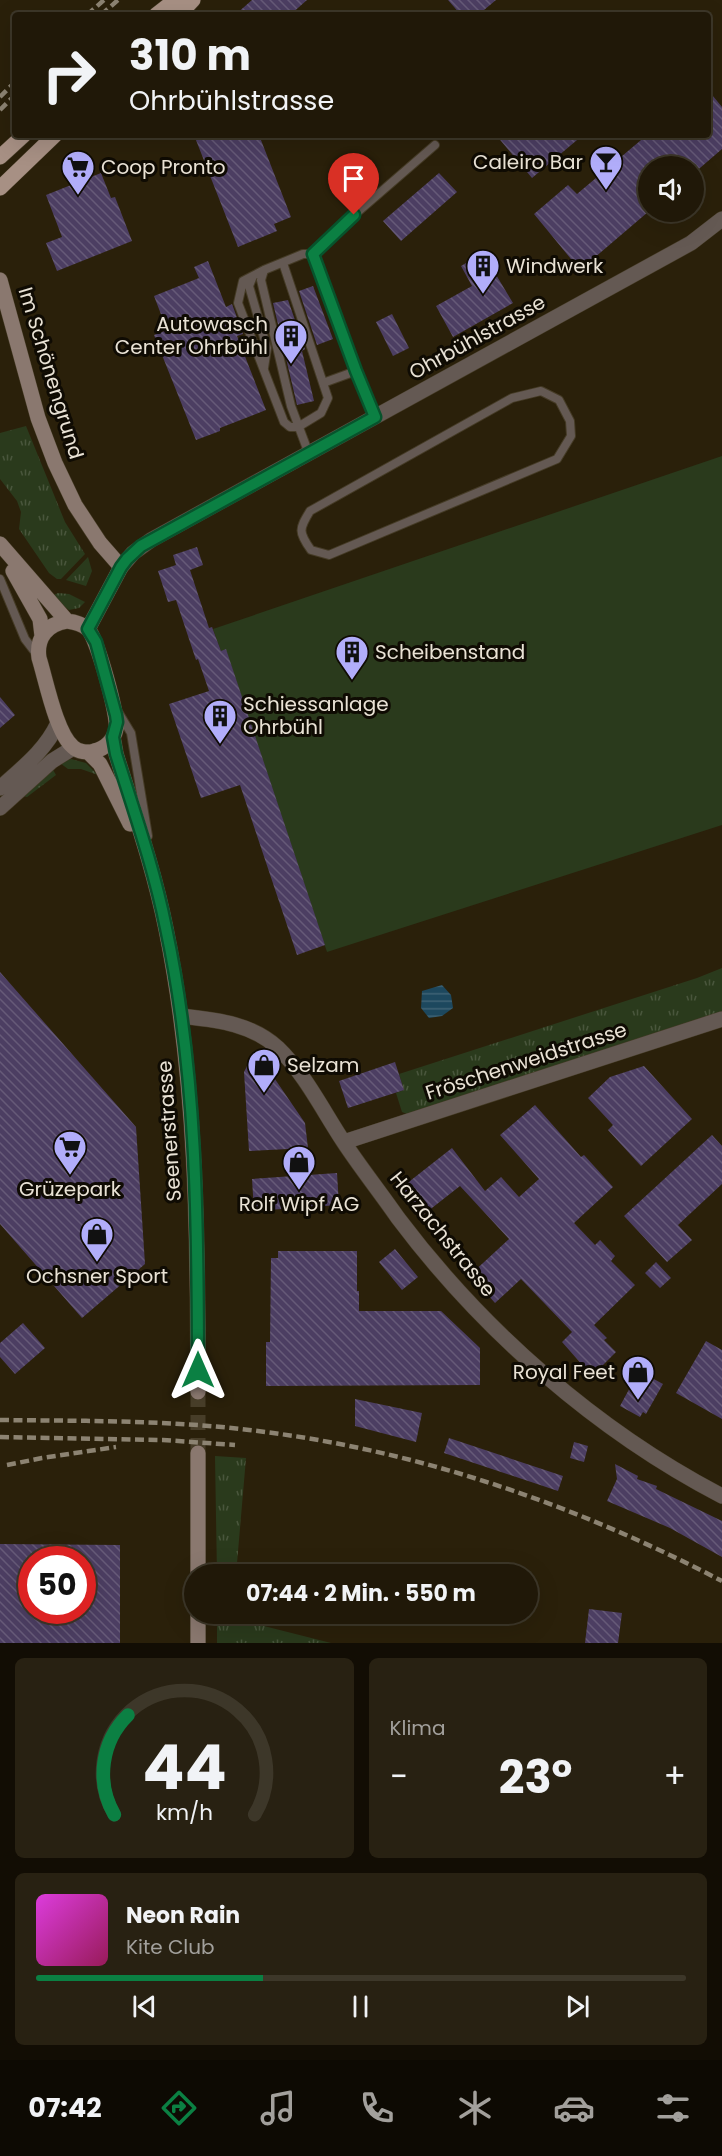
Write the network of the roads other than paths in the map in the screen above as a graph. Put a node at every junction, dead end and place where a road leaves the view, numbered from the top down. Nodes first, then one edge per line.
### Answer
1 (175, 0) edge
2 (193, 0) edge
3 (160, 12) edge
4 (182, 12) edge
5 (21, 138) edge
6 (52, 138) edge
7 (435, 145) dead end
8 (0, 158) edge
9 (0, 188) edge
10 (722, 219) edge
11 (313, 254) junction
12 (283, 263) junction
13 (264, 270) junction
14 (253, 276) junction
15 (0, 280) edge
16 (264, 370) junction
17 (356, 371) junction
18 (323, 383) junction
19 (375, 417) junction
20 (298, 427) junction
21 (309, 454) junction
22 (0, 546) edge
23 (311, 550) joint
24 (121, 567) junction
25 (0, 579) edge
26 (67, 621) junction
27 (88, 629) junction
28 (42, 636) junction
29 (39, 658) junction
30 (113, 705) junction
31 (58, 723) junction
32 (113, 737) junction
33 (80, 750) junction
34 (0, 788) edge
35 (0, 808) edge
36 (153, 869) junction
37 (181, 1016) junction
38 (722, 1019) edge
39 (344, 1142) junction
40 (198, 1392) tunnel mouth
41 (198, 1453) tunnel mouth
42 (722, 1497) edge
43 (198, 1564) edge
44 (198, 1624) edge
45 (198, 1643) edge

1 - 3 main road
2 - 4 main road
5 - 8 main road
6 - 9 main road
7 - 11 lane
10 - 19 street, Ohrbühlstrasse
11 - 12 lane
11 - 17 lane
12 - 13 lane
12 - 18 lane
13 - 14 lane
13 - 20 lane
14 - 16 lane
14 - 16 lane
15 - 24 main road, Im Schönengrund
16 - 20 lane
17 - 18 lane
17 - 19 lane
18 - 20 lane
19 - 21 street, Ohrbühlstrasse
20 - 21 lane
21 - 24 street, Ohrbühlstrasse
22 - 26 main road, Seenerstrasse
22 - 28 main road, Seenerstrasse
23 - 23 lane
24 - 27 main road, Ohrbühlstrasse
25 - 29 lane, Seenerstrasse
26 - 27 main road, Seenerstrasse
26 - 28 main road
27 - 30 main road, Seenerstrasse
28 - 29 main road, Seenerstrasse
29 - 31 main road, Seenerstrasse
30 - 32 main road, Seenerstrasse
30 - 36 lane, Seenerstrasse
31 - 33 main road, Seenerstrasse
31 - 34 street
32 - 33 main road
32 - 36 main road, Seenerstrasse
33 - 35 street
33 - 36 main road, Seenerstrasse
36 - 37 main road, Seenerstrasse
37 - 39 street, Harzachstrasse
37 - 40 main road, Seenerstrasse
38 - 39 street, Fröschenweidstrasse
39 - 42 street, Harzachstrasse
41 - 43 main road
44 - 45 main road

